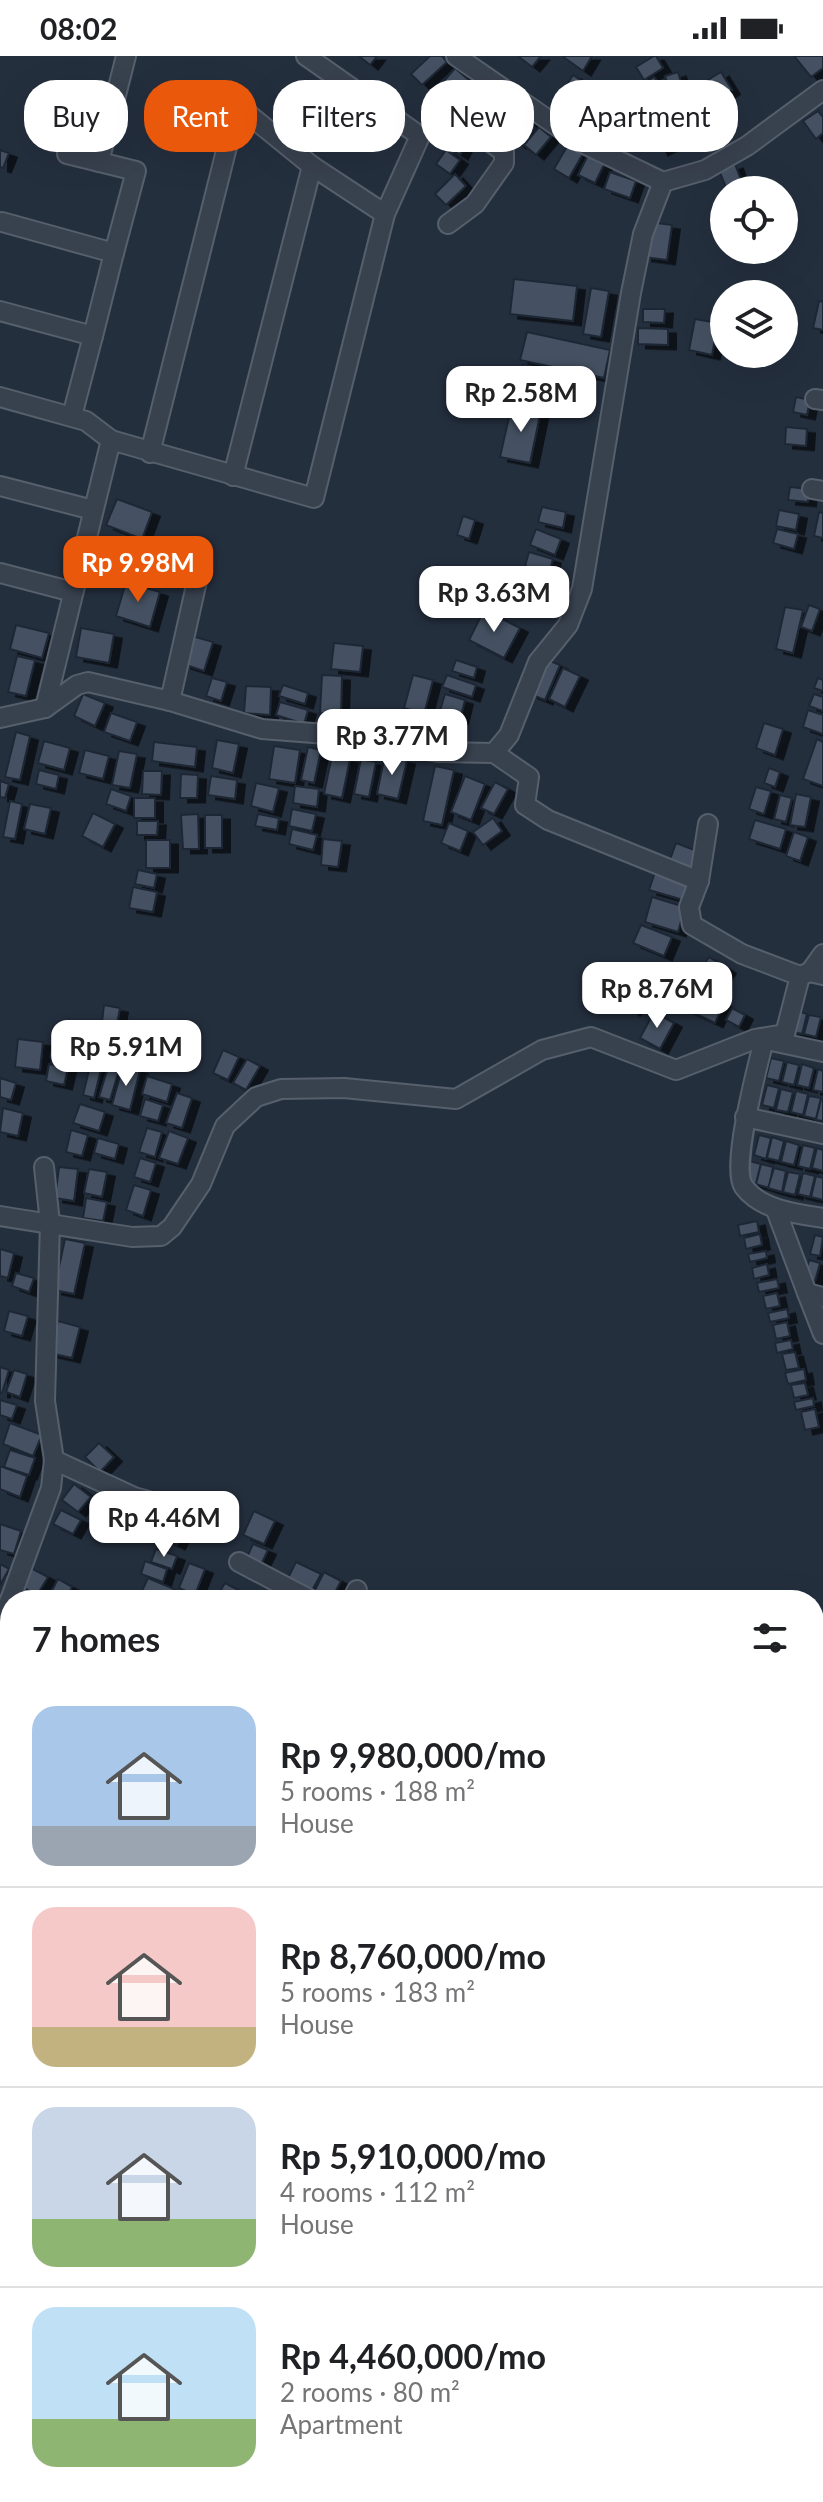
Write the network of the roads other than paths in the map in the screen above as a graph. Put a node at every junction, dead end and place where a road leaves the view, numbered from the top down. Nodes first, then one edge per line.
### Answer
1 (126, 56) edge
2 (306, 56) edge
3 (456, 56) edge
4 (478, 62) edge
5 (497, 80) edge
6 (823, 90) edge
7 (534, 110) edge
8 (504, 152) edge
9 (67, 154) dead end
10 (99, 162) junction
11 (312, 166) junction
12 (663, 182) junction
13 (385, 214) junction
14 (2, 222) edge
15 (448, 224) dead end
16 (114, 253) junction
17 (0, 311) edge
18 (93, 336) junction
19 (0, 397) edge
20 (72, 416) junction
21 (111, 440) junction
22 (150, 453) junction
23 (233, 476) junction
24 (0, 486) edge
25 (93, 510) junction
26 (0, 573) edge
27 (197, 581) dead end
28 (73, 592) junction
29 (170, 701) junction
30 (45, 708) junction
31 (0, 718) edge
32 (494, 753) junction
33 (708, 824) dead end
34 (699, 881) junction
35 (823, 954) edge
36 (811, 974) edge
37 (762, 1039) junction
38 (823, 1052) edge
39 (745, 1117) junction
40 (823, 1134) edge
41 (44, 1167) dead end
42 (776, 1210) junction
43 (0, 1216) edge
44 (823, 1218) edge
45 (50, 1223) junction
46 (815, 1295) edge
47 (823, 1334) edge
48 (54, 1460) junction
49 (222, 1513) dead end
50 (239, 1562) dead end
51 (14, 1590) edge
52 (292, 1590) edge

1 - 10 street
2 - 13 street
3 - 4 street
4 - 5 street
6 - 12 street
7 - 12 street
8 - 15 street
9 - 10 street
10 - 16 street
11 - 13 street
11 - 22 street
11 - 23 street
12 - 32 street
13 - 23 street
14 - 16 street
16 - 18 street
17 - 18 street
18 - 20 street
19 - 20 street
20 - 21 street
21 - 22 street
21 - 25 street
22 - 23 street
24 - 25 street
25 - 28 street
26 - 28 street
27 - 29 street
28 - 30 street
29 - 30 street
29 - 32 street
30 - 31 street
32 - 34 street
33 - 34 street
34 - 36 street
35 - 36 street
36 - 37 street
37 - 38 street
37 - 39 street
37 - 45 street
39 - 40 street
39 - 42 street
41 - 45 street
42 - 44 street
42 - 46 street
43 - 45 street
45 - 48 street
46 - 47 street
48 - 49 street
48 - 51 street
50 - 52 street

